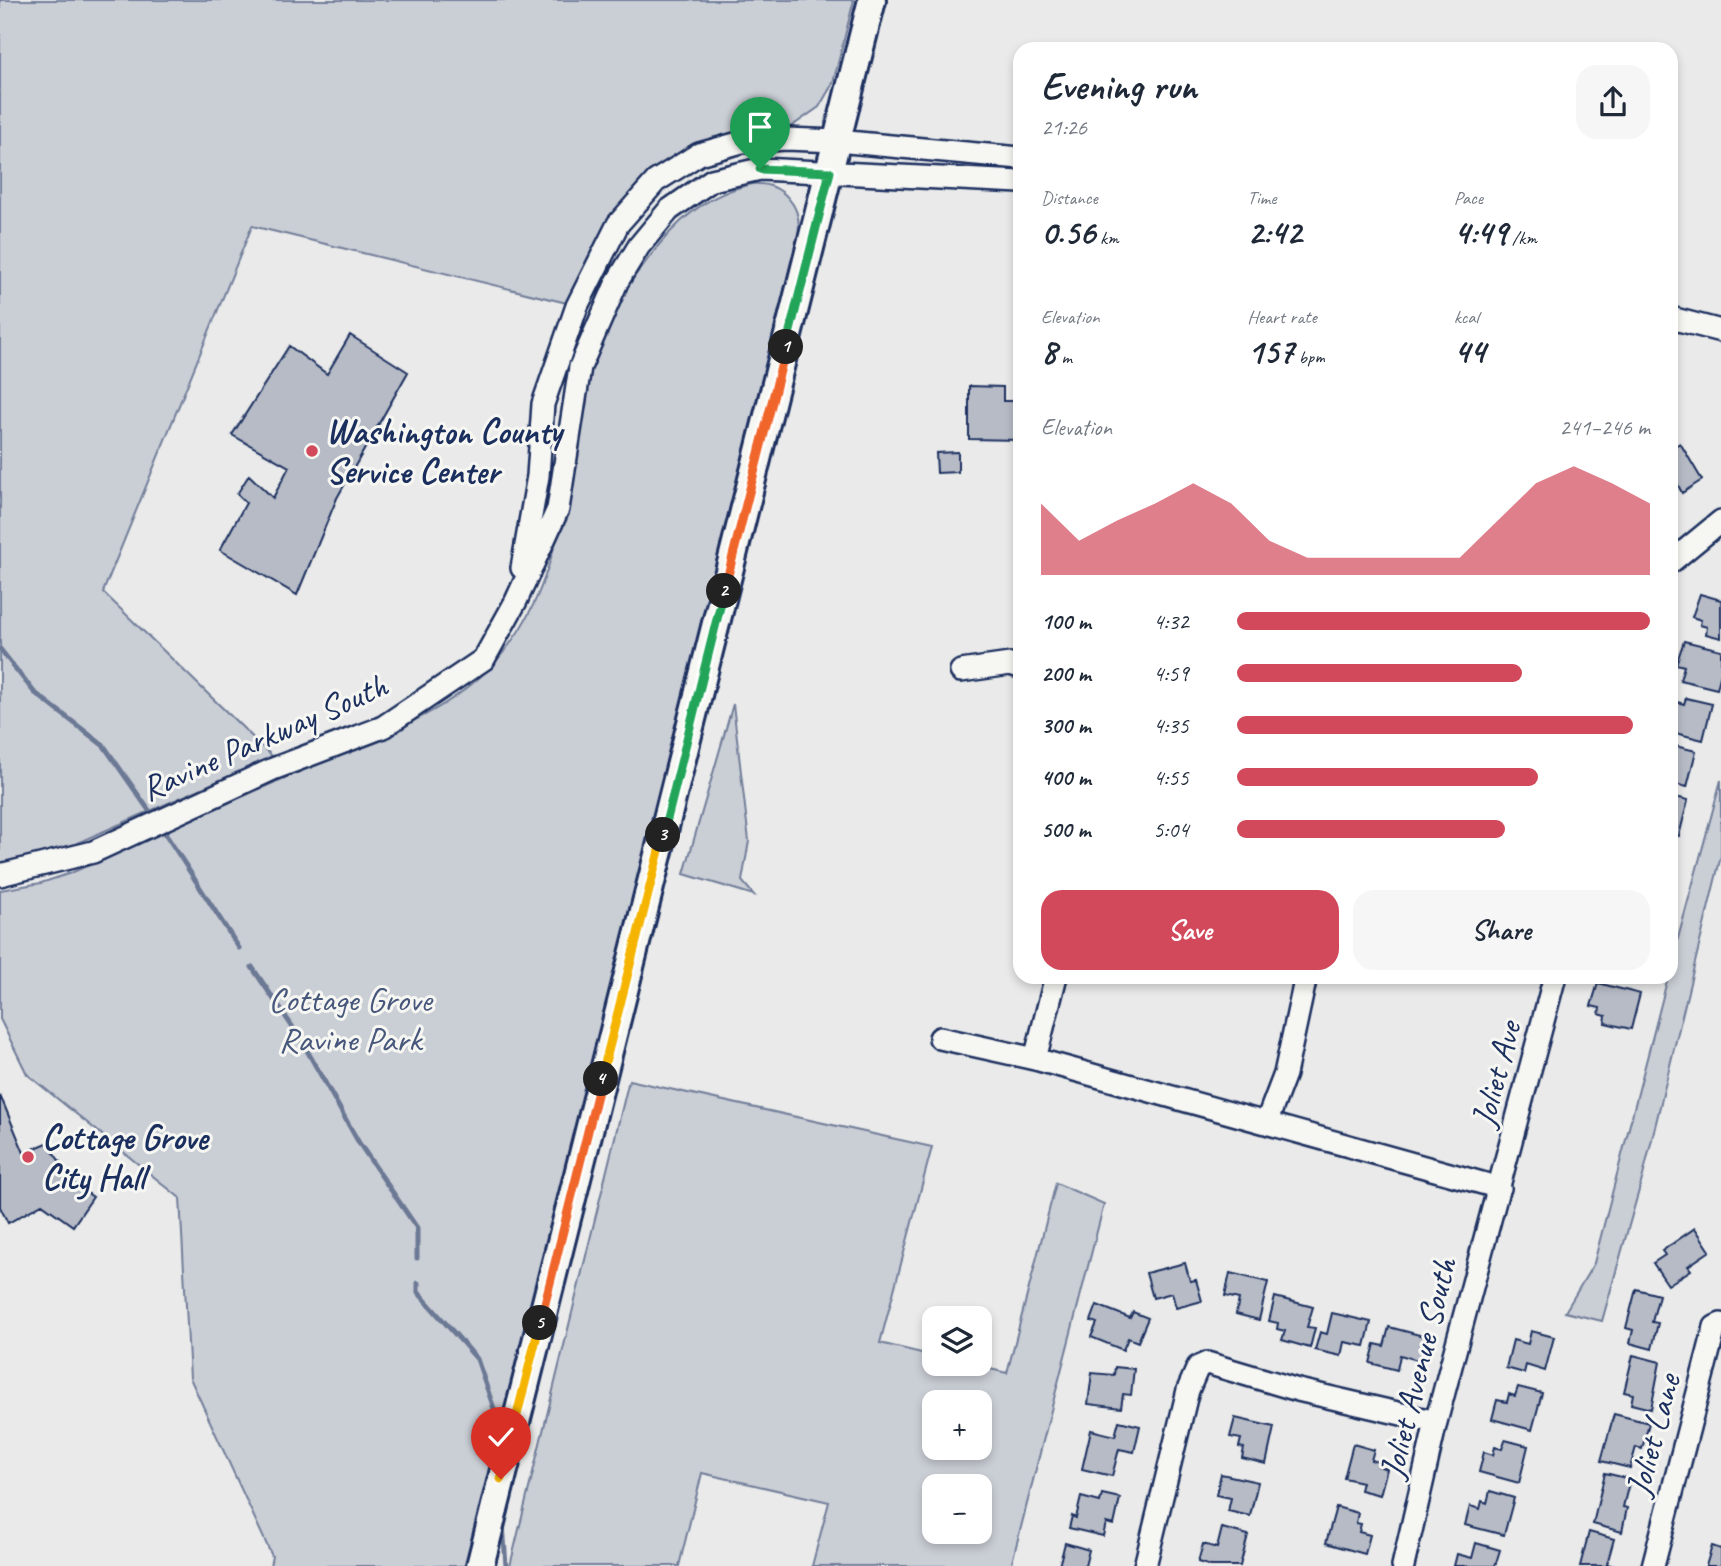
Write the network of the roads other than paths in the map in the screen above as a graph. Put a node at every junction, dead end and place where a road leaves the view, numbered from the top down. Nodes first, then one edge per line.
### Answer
1 (872, 0) edge
2 (838, 141) junction
3 (1013, 158) edge
4 (830, 172) junction
5 (1013, 182) edge
6 (1678, 320) edge
7 (1721, 331) edge
8 (1721, 521) edge
9 (1678, 556) edge
10 (516, 601) junction
11 (1013, 665) edge
12 (961, 671) dead end
13 (0, 875) edge
14 (1054, 984) edge
15 (1304, 984) edge
16 (1553, 984) edge
17 (940, 1038) dead end
18 (1035, 1059) junction
19 (1266, 1121) junction
20 (1500, 1188) junction
21 (1721, 1324) edge
22 (1436, 1422) junction
23 (480, 1566) edge
24 (1145, 1566) edge
25 (1403, 1566) edge
26 (1653, 1566) edge

1 - 2 main road
2 - 3 street, Ravine Parkway South
2 - 4 main road
2 - 10 street, Ravine Parkway South
4 - 5 street, Ravine Parkway South
4 - 10 street, Ravine Parkway South
4 - 23 main road
6 - 7 street
8 - 9 street
10 - 13 street, Ravine Parkway South
11 - 12 street
14 - 18 street
15 - 19 street
16 - 20 street, Joliet Ave
17 - 18 street
18 - 19 street
19 - 20 street
20 - 22 street, Joliet Avenue South
21 - 26 street, Joliet Lane
22 - 24 street
22 - 25 street, Joliet Avenue South

